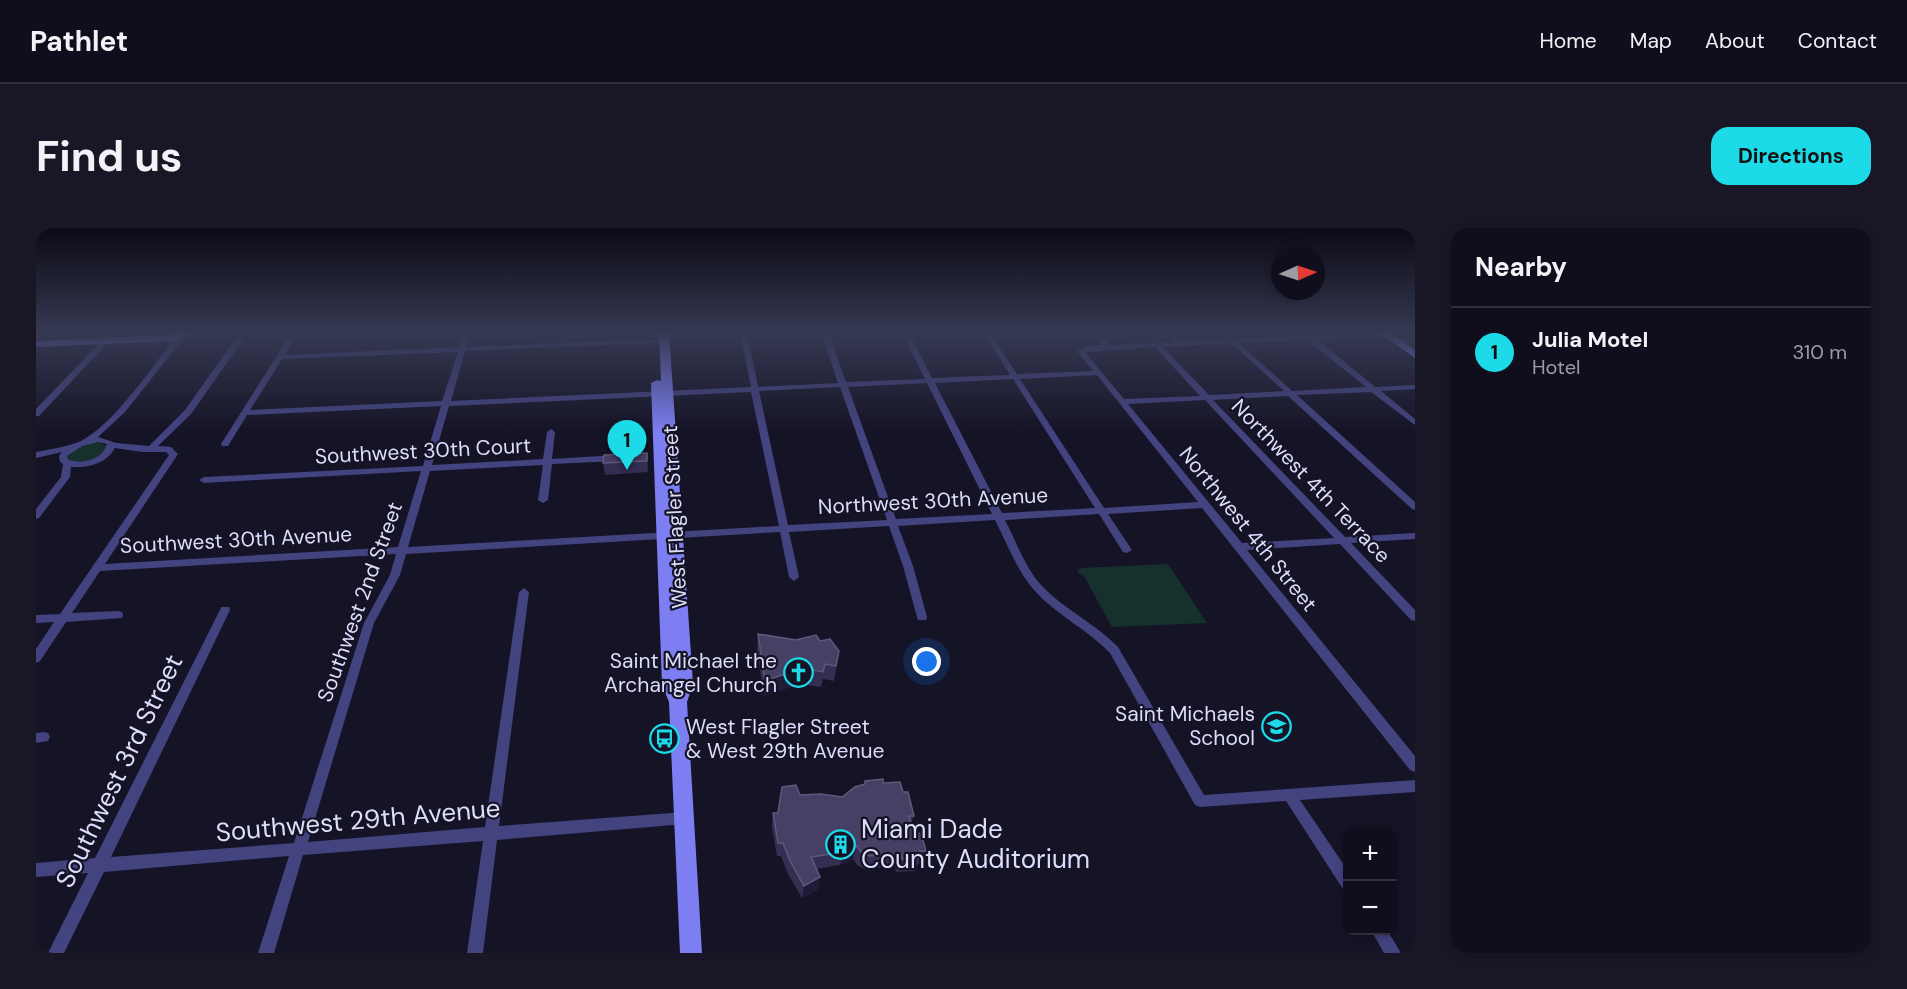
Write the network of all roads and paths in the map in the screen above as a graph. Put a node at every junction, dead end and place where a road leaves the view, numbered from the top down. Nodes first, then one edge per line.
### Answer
1 (81, 366) edge
2 (158, 366) edge
3 (221, 366) edge
4 (274, 366) edge
5 (457, 366) edge
6 (659, 366) edge
7 (662, 366) edge
8 (750, 366) edge
9 (836, 366) edge
10 (922, 366) edge
11 (1008, 366) edge
12 (1092, 366) edge
13 (1176, 366) edge
14 (1263, 366) edge
15 (1346, 366) edge
16 (1098, 373) junction
17 (1015, 377) junction
18 (930, 381) junction
19 (843, 385) junction
20 (1415, 387) edge
21 (754, 389) junction
22 (1373, 389) junction
23 (662, 393) junction
24 (1290, 393) junction
25 (1206, 398) junction
26 (1121, 402) junction
27 (446, 404) junction
28 (122, 410) junction
29 (245, 413) junction
30 (36, 414) edge
31 (1415, 423) edge
32 (551, 432) dead end
33 (86, 441) junction
34 (109, 443) junction
35 (225, 444) dead end
36 (73, 447) junction
37 (147, 449) junction
38 (39, 455) edge
39 (623, 458) edge
40 (95, 460) junction
41 (65, 462) junction
42 (547, 462) junction
43 (427, 468) junction
44 (204, 480) dead end
45 (56, 492) junction
46 (543, 500) dead end
47 (1205, 505) junction
48 (1415, 507) edge
49 (1102, 510) junction
50 (36, 516) edge
51 (998, 516) junction
52 (891, 522) junction
53 (783, 528) junction
54 (670, 534) junction
55 (1415, 536) edge
56 (1342, 540) junction
57 (1239, 547) junction
58 (1128, 549) dead end
59 (402, 550) junction
60 (98, 568) junction
61 (794, 577) dead end
62 (524, 592) dead end
63 (225, 610) dead end
64 (667, 612) junction
65 (118, 615) dead end
66 (922, 616) dead end
67 (1415, 617) edge
68 (64, 618) junction
69 (36, 619) edge
70 (682, 630) junction
71 (36, 658) edge
72 (678, 702) junction
73 (1415, 766) edge
74 (1415, 786) edge
75 (1289, 795) junction
76 (685, 818) junction
77 (491, 833) junction
78 (298, 849) junction
79 (98, 865) junction
80 (36, 870) edge
81 (1345, 881) edge
82 (1381, 935) edge
83 (56, 953) edge
84 (266, 953) edge
85 (475, 953) edge
86 (692, 953) edge
87 (1393, 953) edge

1 - 30 street
2 - 28 street
3 - 37 street
4 - 29 street
5 - 27 street, Southwest 2nd Street
6 - 23 main road, West Flagler Street
7 - 23 main road, West Flagler Street
8 - 21 street
9 - 19 street
10 - 18 street
11 - 17 street
12 - 16 street, Northwest 4th Street
13 - 25 street, Northwest 4th Terrace
14 - 24 street
15 - 22 street
16 - 17 street
16 - 26 street, Northwest 4th Street
17 - 18 street
17 - 49 street
18 - 19 street
18 - 51 street
19 - 21 street
19 - 52 street
20 - 22 street
21 - 23 street
21 - 53 street
22 - 24 street
22 - 31 street
23 - 27 street
23 - 54 main road, West Flagler Street
23 - 54 main road, West Flagler Street
24 - 25 street
24 - 48 street
25 - 26 street
25 - 56 street, Northwest 4th Terrace
26 - 47 street, Northwest 4th Street
27 - 29 street
27 - 43 street, Southwest 2nd Street
28 - 33 street
28 - 34 street
29 - 35 street
32 - 42 street
33 - 34 street
33 - 36 street
34 - 37 street
34 - 40 street
36 - 38 street
36 - 41 street
37 - 40 street
37 - 60 street
38 - 41 street
39 - 42 street, Southwest 30th Court
40 - 41 street
40 - 45 street
41 - 45 street
42 - 43 street, Southwest 30th Court
42 - 46 street
43 - 44 street, Southwest 30th Court
43 - 59 street, Southwest 2nd Street
45 - 50 street
47 - 49 street, Northwest 30th Avenue
47 - 57 street, Northwest 4th Street
49 - 51 street, Northwest 30th Avenue
49 - 58 street
51 - 52 street, Northwest 30th Avenue
51 - 75 street
52 - 53 street, Northwest 30th Avenue
52 - 66 street
53 - 54 street, Northwest 30th Avenue
53 - 61 street
54 - 59 street, Southwest 30th Avenue
54 - 64 main road, West Flagler Street
54 - 70 main road, West Flagler Street
55 - 56 street
56 - 57 street
56 - 67 street, Northwest 4th Terrace
57 - 73 street, Northwest 4th Street
59 - 60 street, Southwest 30th Avenue
59 - 78 street, Southwest 2nd Street
60 - 68 street
62 - 77 street
63 - 79 street, Southwest 3rd Street
64 - 70 main road
64 - 72 main road, West Flagler Street
65 - 68 street
68 - 69 street
68 - 71 street
70 - 72 main road, West Flagler Street
72 - 76 main road, West Flagler Street
74 - 75 street
75 - 81 street
76 - 77 street, Southwest 29th Avenue
76 - 86 main road, West Flagler Street
77 - 78 street, Southwest 29th Avenue
77 - 85 street
78 - 79 street, Southwest 29th Avenue
78 - 84 street, Southwest 2nd Street
79 - 80 street, Southwest 29th Avenue
79 - 83 street, Southwest 3rd Street
82 - 87 street

